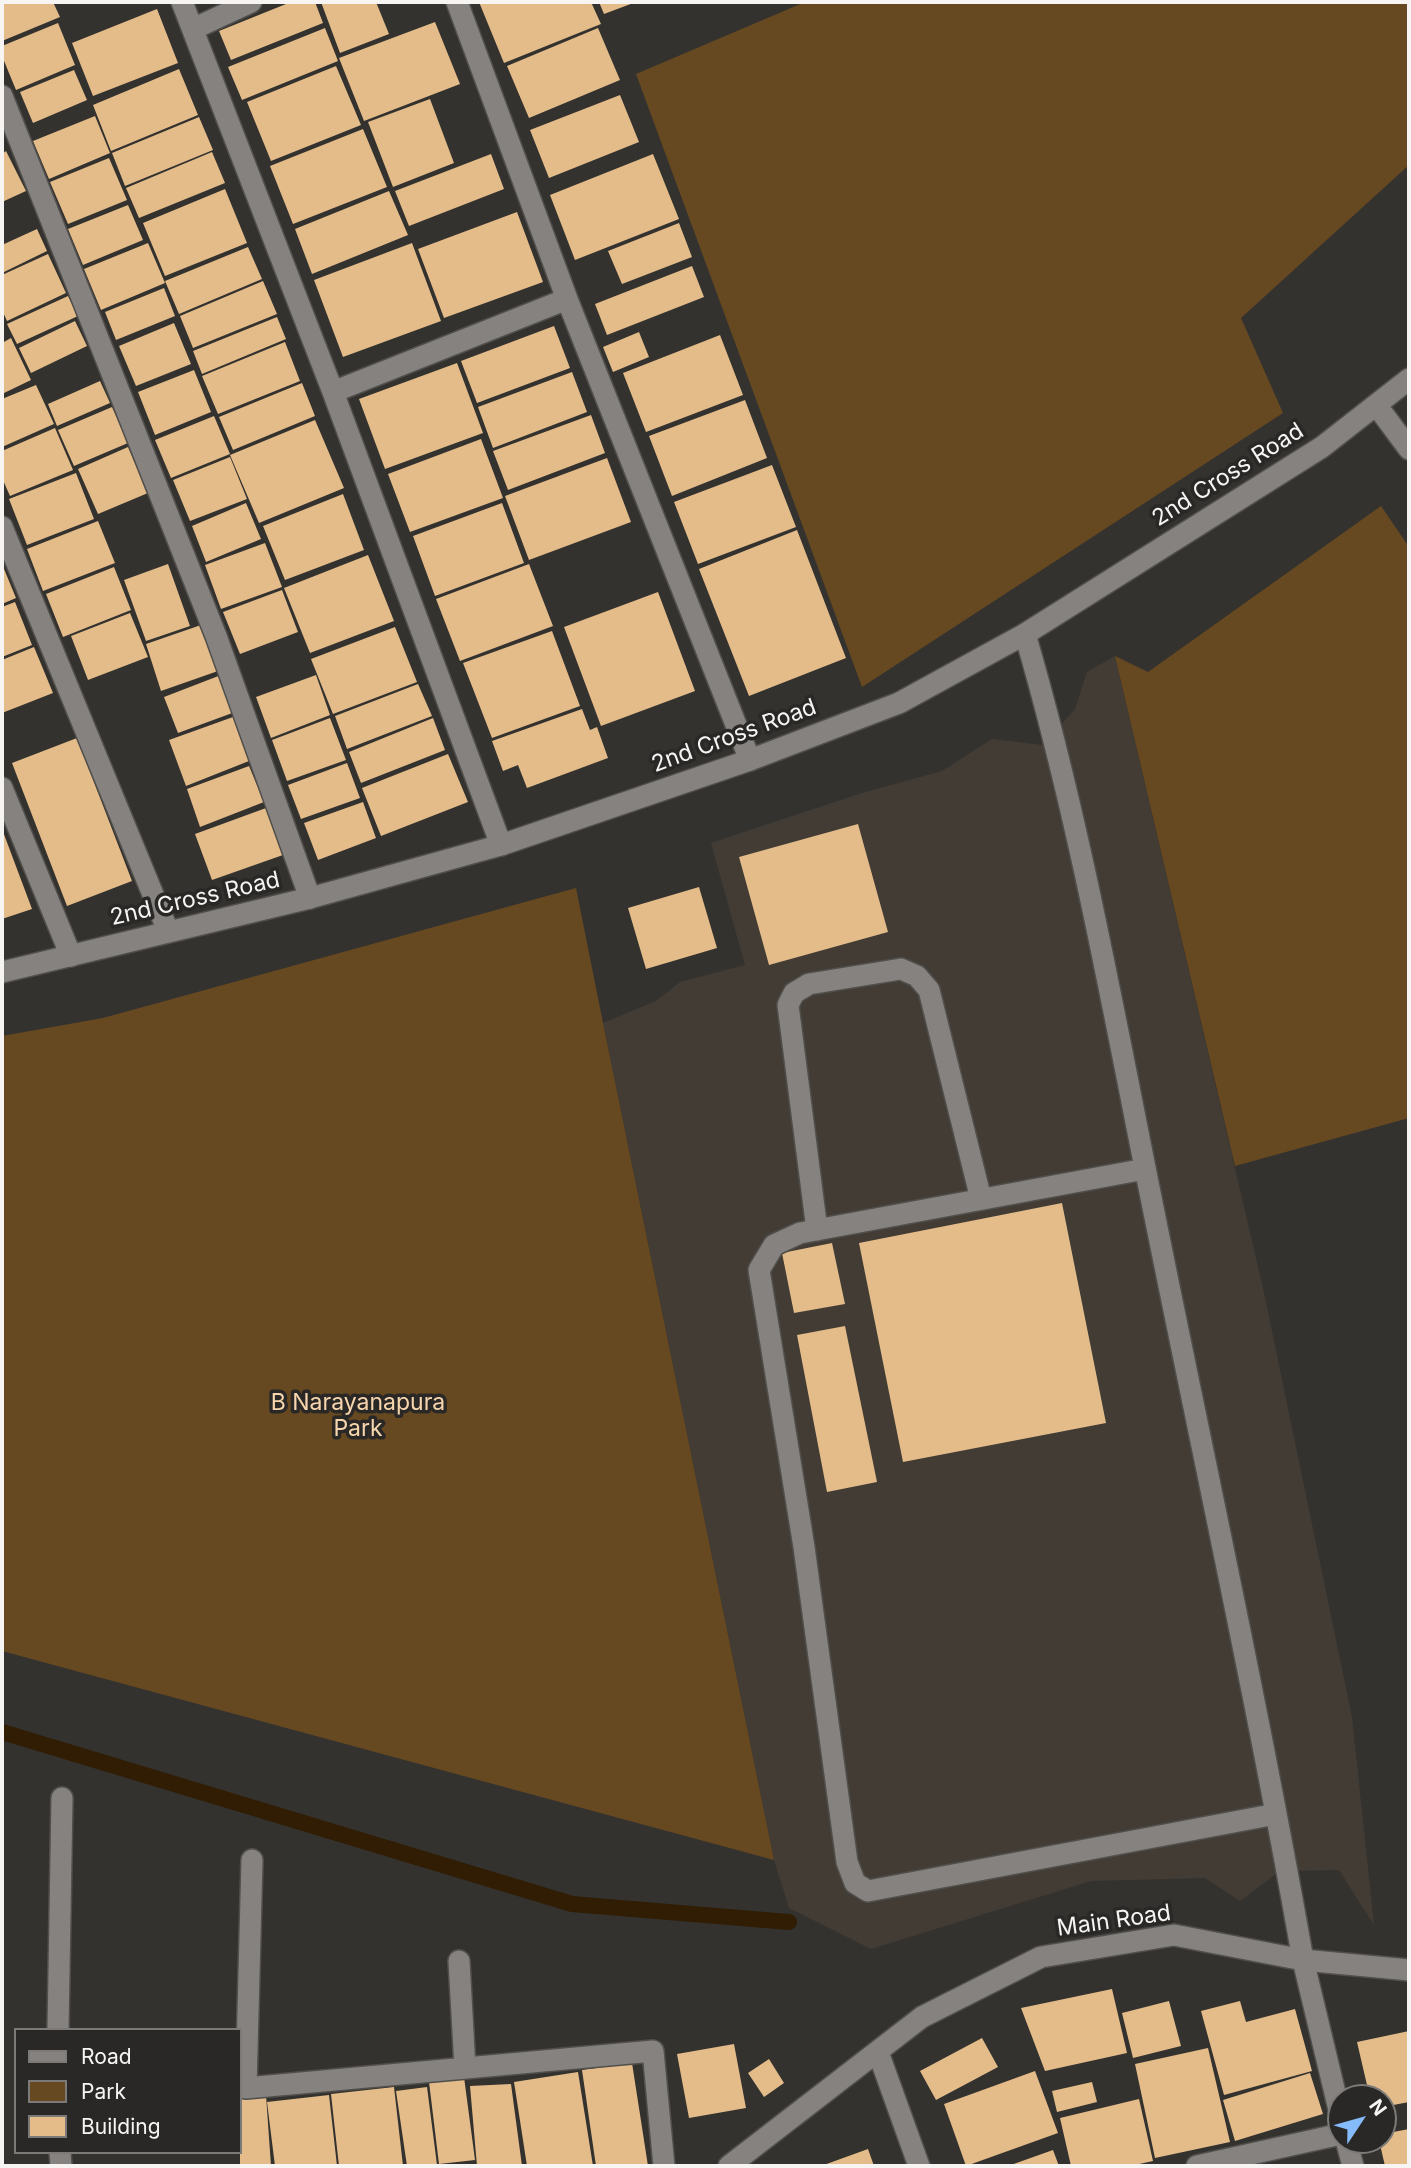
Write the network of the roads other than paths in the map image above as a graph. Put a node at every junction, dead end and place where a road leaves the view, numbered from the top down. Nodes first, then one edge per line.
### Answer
1 (182, 2) edge
2 (251, 2) edge
3 (457, 2) edge
4 (193, 29) junction
5 (2, 96) edge
6 (567, 299) junction
7 (1409, 379) edge
8 (333, 392) junction
9 (1377, 406) junction
10 (1409, 449) edge
11 (2, 527) edge
12 (1025, 634) junction
13 (750, 760) junction
14 (2, 788) edge
15 (501, 845) junction
16 (310, 898) junction
17 (168, 931) junction
18 (71, 956) junction
19 (2, 972) edge
20 (1145, 1169) junction
21 (982, 1199) junction
22 (817, 1230) junction
23 (62, 1798) dead end
24 (1276, 1814) junction
25 (252, 1860) dead end
26 (1303, 1960) junction
27 (459, 1961) dead end
28 (1409, 1970) edge
29 (58, 2028) edge
30 (878, 2052) junction
31 (465, 2068) junction
32 (1333, 2084) edge
33 (1327, 2137) edge
34 (664, 2166) edge
35 (729, 2166) edge
36 (919, 2166) edge
37 (1197, 2166) edge

1 - 4 street
2 - 4 street
3 - 6 street
4 - 8 street
5 - 16 street
6 - 8 street
6 - 13 street
7 - 9 street, 2nd Cross Road
8 - 15 street
9 - 10 street
9 - 12 street, 2nd Cross Road
11 - 17 street
12 - 13 street, 2nd Cross Road
12 - 20 street
13 - 15 street, 2nd Cross Road
14 - 18 street
15 - 16 street, 2nd Cross Road
16 - 17 street, 2nd Cross Road
17 - 18 street, 2nd Cross Road
18 - 19 street, 2nd Cross Road
20 - 21 street
20 - 24 street
21 - 22 street
21 - 22 street
22 - 24 street
23 - 29 street
24 - 26 street
25 - 31 street
26 - 28 street, Main Road
26 - 30 street, Main Road
26 - 32 street
27 - 31 street
30 - 35 street, Main Road
30 - 36 street
31 - 34 street
33 - 37 street

